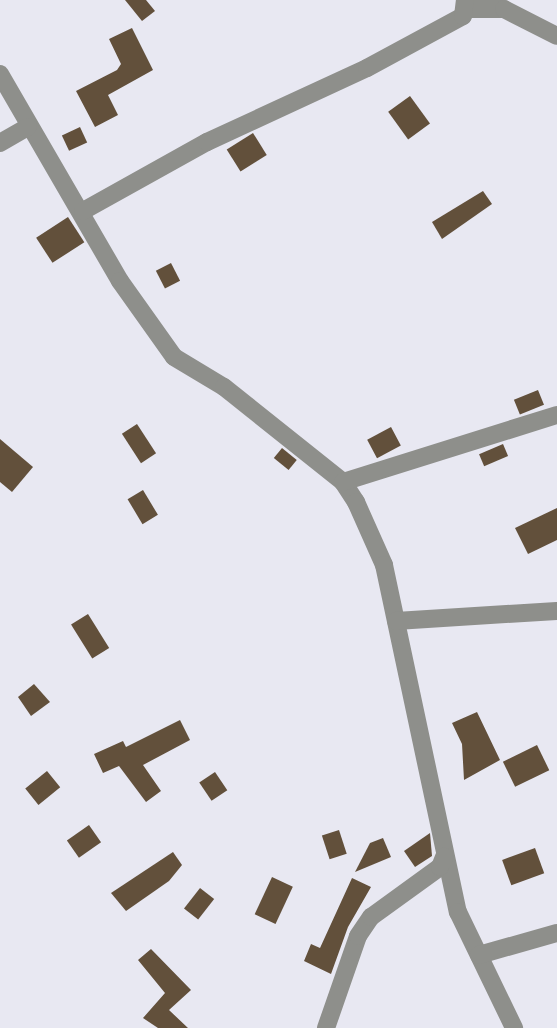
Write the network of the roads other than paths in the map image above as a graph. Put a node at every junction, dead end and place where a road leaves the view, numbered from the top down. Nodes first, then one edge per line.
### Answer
1 (465, 5) edge
2 (557, 36) edge
3 (0, 74) edge
4 (28, 127) junction
5 (0, 143) edge
6 (83, 211) junction
7 (557, 415) edge
8 (343, 482) junction
9 (557, 611) edge
10 (396, 621) junction
11 (444, 857) junction
12 (557, 933) edge
13 (479, 955) junction
14 (326, 1028) edge
15 (514, 1028) edge

1 - 2 street
1 - 6 street
3 - 4 street
4 - 5 street
4 - 6 street
6 - 8 street
7 - 8 street
8 - 10 street
9 - 10 street
10 - 11 street
11 - 13 street
11 - 14 street
12 - 13 street
13 - 15 street

